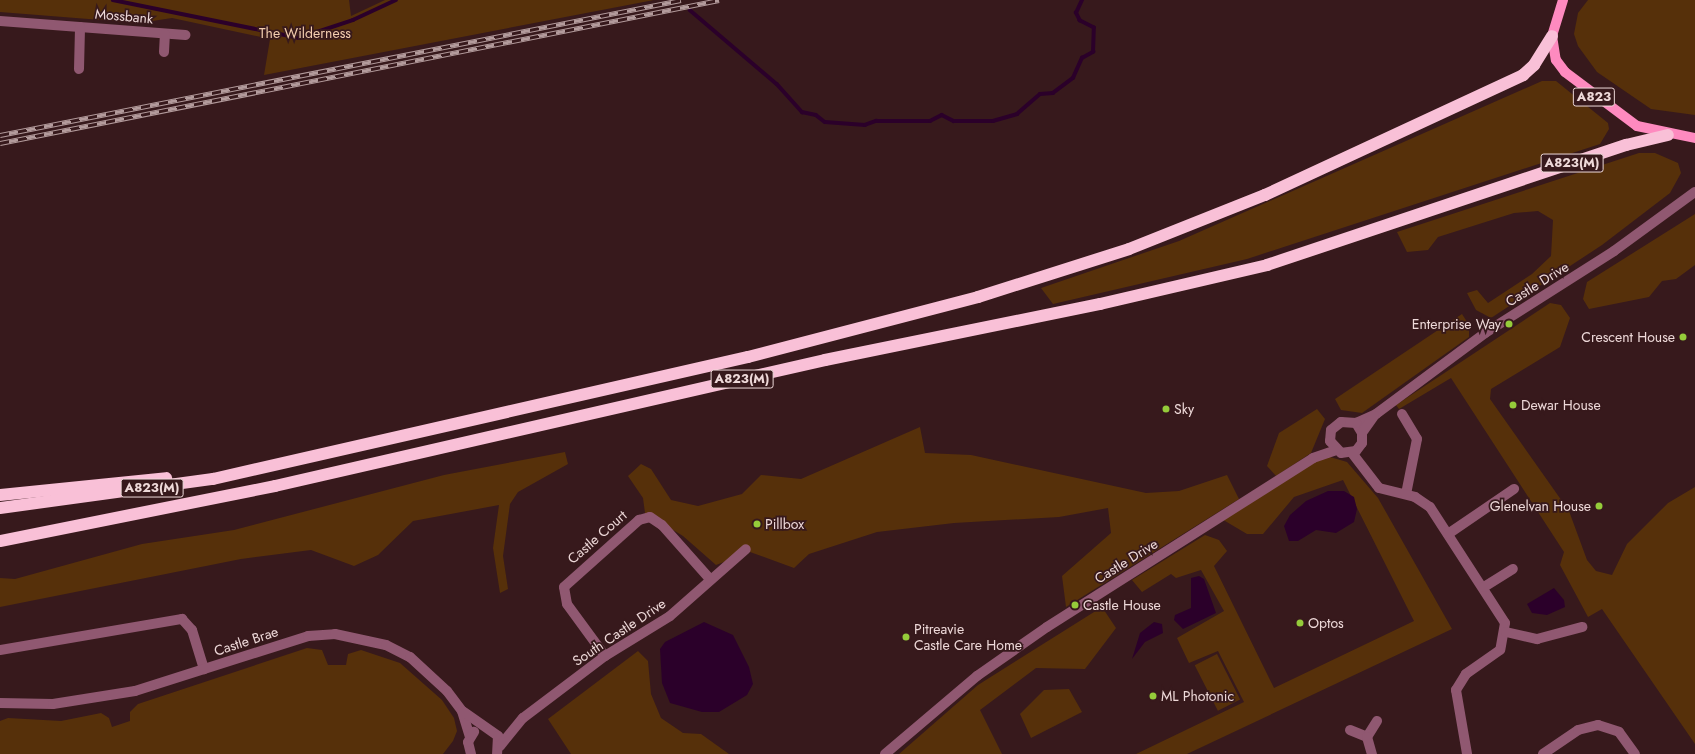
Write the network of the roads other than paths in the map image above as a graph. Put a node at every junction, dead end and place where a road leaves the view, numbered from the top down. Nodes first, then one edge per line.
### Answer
1 (1558, 3) edge
2 (0, 21) edge
3 (80, 27) junction
4 (165, 34) junction
5 (185, 35) dead end
6 (1552, 36) junction
7 (164, 52) dead end
8 (79, 69) dead end
9 (1668, 135) junction
10 (1693, 139) edge
11 (1695, 192) edge
12 (1695, 200) edge
13 (1676, 208) junction
14 (1376, 414) junction
15 (1402, 414) dead end
16 (1356, 424) junction
17 (1362, 432) junction
18 (1330, 441) junction
19 (1336, 450) junction
20 (1355, 450) junction
21 (1313, 458) junction
22 (302, 459) junction
23 (1514, 489) dead end
24 (1406, 494) junction
25 (0, 495) edge
26 (0, 508) edge
27 (1448, 534) junction
28 (0, 541) edge
29 (746, 549) dead end
30 (1513, 569) dead end
31 (710, 579) junction
32 (1484, 587) junction
33 (1582, 628) dead end
34 (1506, 632) junction
35 (0, 650) edge
36 (605, 656) junction
37 (204, 669) junction
38 (0, 703) edge
39 (16, 705) junction
40 (0, 709) edge
41 (462, 711) junction
42 (523, 718) junction
43 (1377, 721) dead end
44 (489, 730) junction
45 (1350, 730) dead end
46 (1367, 737) junction
47 (469, 739) junction
48 (499, 751) edge
49 (461, 754) edge
50 (471, 754) edge
51 (885, 754) edge
52 (1372, 754) edge
53 (1467, 754) edge
54 (1543, 754) edge
55 (1635, 754) edge

1 - 6 main road, A823
2 - 3 street, Mossbank
3 - 4 street, Mossbank
3 - 8 street, Mossbank
4 - 5 street, Mossbank
4 - 7 street, Mossbank
6 - 9 main road, A823
6 - 22 highway, A823(M)
9 - 10 main road, A823
9 - 28 highway, A823(M)
11 - 13 street, Castle Drive
12 - 13 street, Castle Drive
13 - 14 street, Castle Drive
14 - 16 street, Castle Drive
14 - 17 street, Castle Drive
15 - 24 street
16 - 17 street
16 - 18 street, Castle Drive
17 - 20 street, Castle Drive
18 - 19 street
18 - 21 street, Castle Drive
19 - 20 street, Castle Drive
19 - 21 street, Castle Drive
20 - 24 street
21 - 51 street, Castle Drive
22 - 25 highway
22 - 26 highway, A823(M)
23 - 27 street
24 - 27 street
27 - 32 street
29 - 31 street, South Castle Drive
30 - 32 street
31 - 36 street, South Castle Drive
31 - 36 street, Castle Court
32 - 34 street
33 - 34 street
34 - 53 street
35 - 37 street
36 - 42 street, South Castle Drive
37 - 39 street, Castle Brae
37 - 41 street, Castle Brae
38 - 39 street, Castle Brae
39 - 40 street, Castle Brae
41 - 44 street, Castle Brae
41 - 47 street, Castle Brae
42 - 44 street, South Castle Drive
42 - 48 street, South Castle Drive
43 - 46 street
44 - 47 street
44 - 48 street, Castle Brae
45 - 46 street
46 - 52 street
47 - 49 street
47 - 50 street, Castle Brae
54 - 55 street

